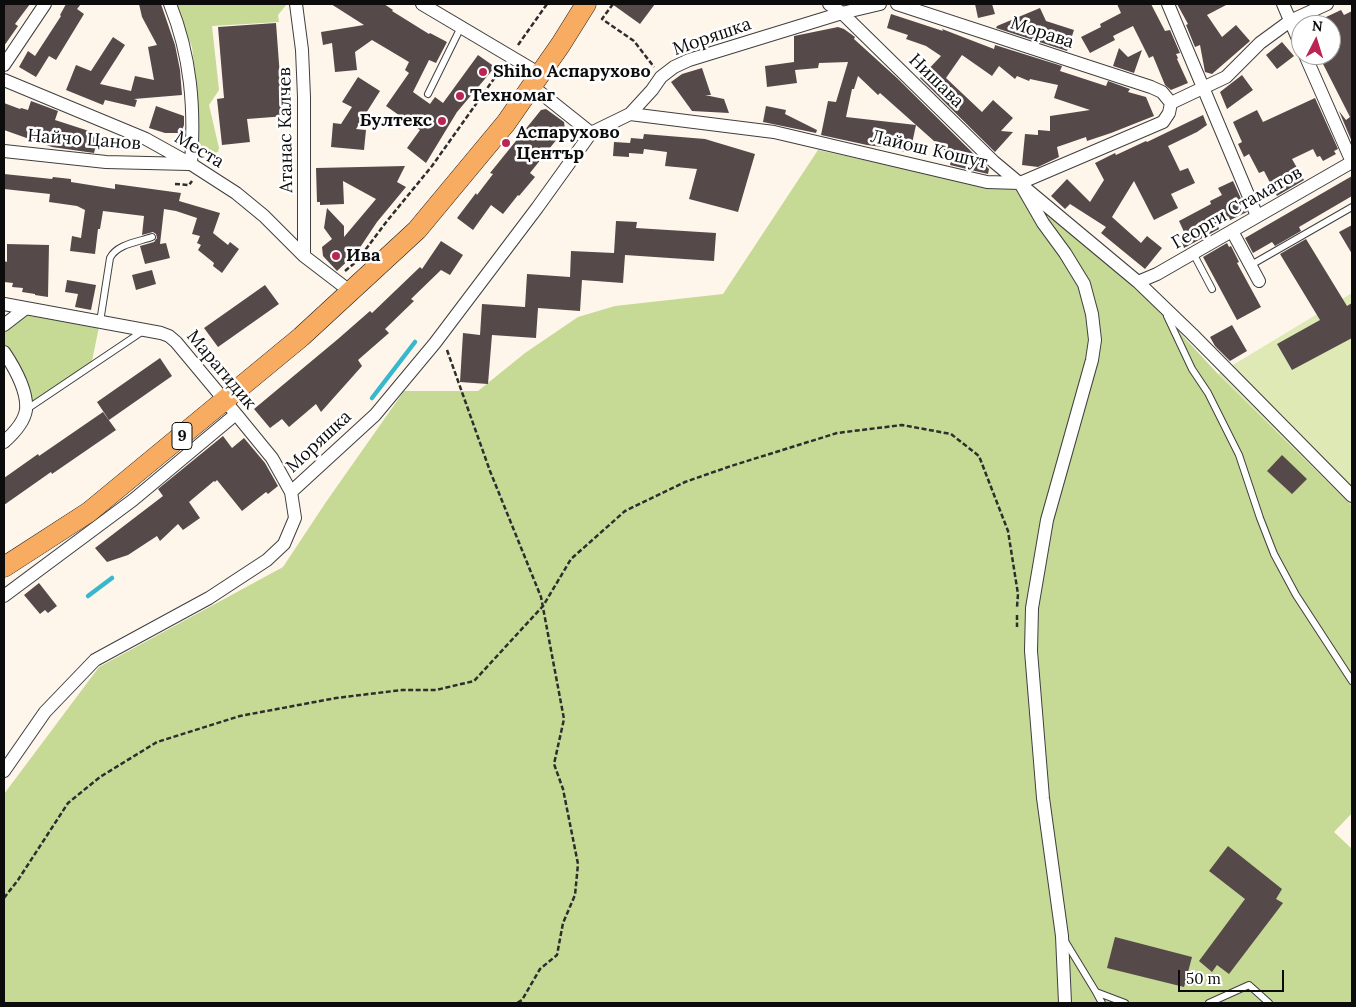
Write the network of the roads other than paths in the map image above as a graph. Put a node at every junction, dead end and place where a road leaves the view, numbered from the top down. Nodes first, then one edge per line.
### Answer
1 (45, 4) edge
2 (170, 4) edge
3 (296, 4) edge
4 (422, 4) edge
5 (577, 4) edge
6 (586, 4) edge
7 (829, 4) edge
8 (880, 4) edge
9 (897, 4) edge
10 (1168, 4) edge
11 (1282, 4) edge
12 (1328, 4) edge
13 (842, 13) junction
14 (1290, 21) junction
15 (461, 27) junction
16 (561, 44) junction
17 (4, 64) edge
18 (1309, 65) edge
19 (4, 80) edge
20 (536, 80) junction
21 (1204, 88) junction
22 (428, 94) dead end
23 (1172, 103) junction
24 (630, 114) junction
25 (592, 133) junction
26 (4, 151) edge
27 (1352, 162) edge
28 (191, 164) junction
29 (1020, 182) junction
30 (1352, 207) edge
31 (1257, 216) junction
32 (1232, 231) junction
33 (152, 237) dead end
34 (1193, 253) junction
35 (304, 256) junction
36 (1251, 265) junction
37 (1260, 280) dead end
38 (1138, 282) junction
39 (1212, 289) dead end
40 (351, 292) junction
41 (4, 304) edge
42 (1163, 306) junction
43 (26, 308) junction
44 (100, 322) junction
45 (4, 326) edge
46 (145, 330) junction
47 (4, 352) edge
48 (230, 407) junction
49 (26, 410) junction
50 (4, 442) edge
51 (291, 492) junction
52 (1352, 496) edge
53 (4, 567) edge
54 (4, 596) edge
55 (1352, 681) edge
56 (4, 771) edge
57 (1062, 936) junction
58 (1096, 992) junction
59 (1065, 1003) edge
60 (1102, 1003) edge
61 (1125, 1003) edge
62 (1209, 1003) edge
63 (1270, 1003) edge

1 - 17 street
2 - 28 street
3 - 35 street, Атанас Калчев
4 - 15 street
5 - 16 main road, 9
6 - 16 main road, 9
7 - 13 street, Нишава
8 - 13 street, Моряшка
9 - 23 street, Морава
10 - 21 street
11 - 14 street
12 - 14 street
13 - 24 street, Моряшка
13 - 29 street, Нишава
14 - 21 street
15 - 20 street
15 - 22 lane
16 - 20 main road, 9
18 - 27 street
19 - 28 street, Места
20 - 25 street
20 - 40 main road, 9
21 - 23 street
21 - 31 street
23 - 29 street, Лайош Кошут
24 - 25 street
24 - 29 street, Лайош Кошут
25 - 51 street, Моряшка
26 - 28 street, Найчо Цанов
27 - 31 street, Георги Стаматов
28 - 35 street, Места
29 - 38 street, Нишава
29 - 57 street
30 - 36 lane
31 - 32 street, Георги Стаматов
32 - 34 street, Георги Стаматов
32 - 36 street
33 - 44 lane
34 - 38 street, Георги Стаматов
34 - 39 lane
35 - 40 street, Места
36 - 37 street
38 - 42 street, Нишава
40 - 48 main road, 9
41 - 43 street, Марагидик
42 - 52 street, Нишава
42 - 55 lane
43 - 44 street, Марагидик
43 - 45 street
44 - 46 street, Марагидик
46 - 48 street, Марагидик
46 - 49 lane
47 - 49 street
48 - 51 street, Марагидик
48 - 53 main road, 9
48 - 54 street
49 - 50 street
51 - 56 street, Моряшка
57 - 58 lane
57 - 59 street
58 - 60 lane
58 - 61 lane
62 - 63 lane

